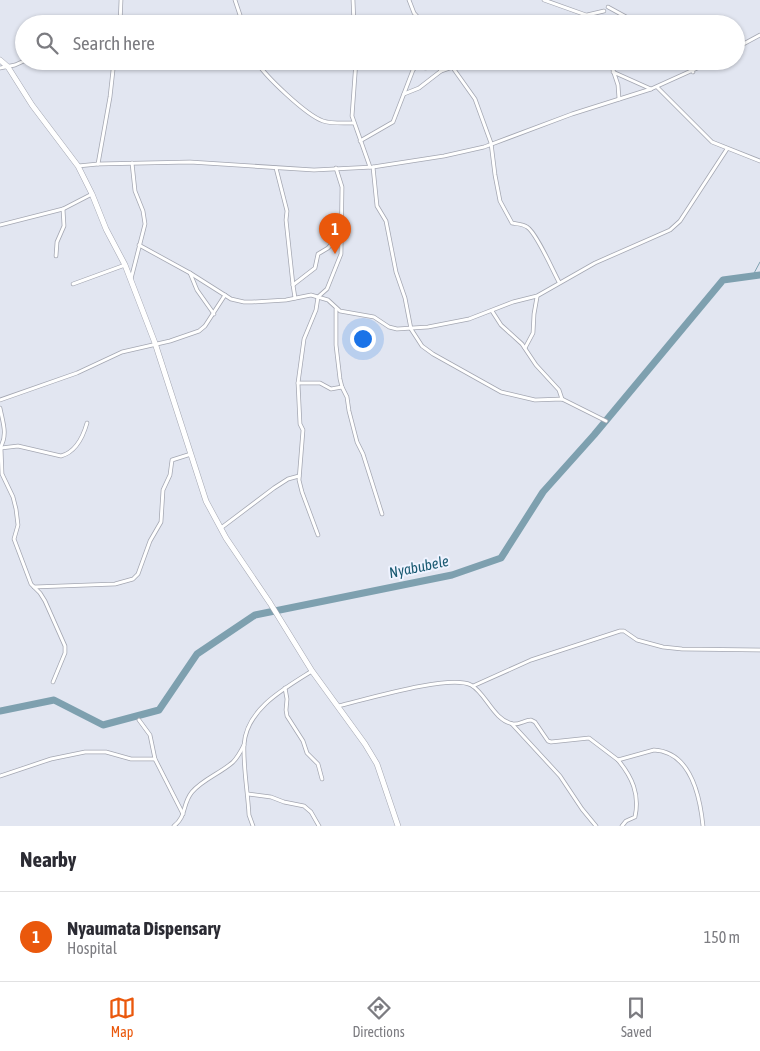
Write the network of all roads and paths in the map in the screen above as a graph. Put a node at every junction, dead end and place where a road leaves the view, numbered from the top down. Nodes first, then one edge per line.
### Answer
1 (121, 0) edge
2 (235, 0) edge
3 (353, 0) edge
4 (409, 0) edge
5 (544, 0) edge
6 (608, 7) dead end
7 (604, 11) dead end
8 (120, 15) edge
9 (240, 15) edge
10 (354, 15) edge
11 (416, 15) edge
12 (583, 15) edge
13 (590, 15) edge
14 (623, 15) edge
15 (760, 36) edge
16 (745, 44) edge
17 (0, 60) edge
18 (15, 64) edge
19 (8, 67) junction
20 (0, 68) edge
21 (113, 70) edge
22 (262, 70) edge
23 (355, 70) edge
24 (413, 70) edge
25 (445, 70) edge
26 (454, 70) edge
27 (697, 70) edge
28 (441, 71) joint
29 (613, 72) joint
30 (693, 72) joint
31 (657, 87) junction
32 (651, 90) junction
33 (404, 95) junction
34 (619, 99) junction
35 (354, 123) junction
36 (360, 141) junction
37 (492, 143) junction
38 (727, 149) junction
39 (760, 161) edge
40 (132, 163) junction
41 (98, 164) junction
42 (78, 166) junction
43 (372, 167) junction
44 (276, 168) junction
45 (336, 168) junction
46 (92, 194) junction
47 (63, 209) junction
48 (0, 225) edge
49 (341, 233) junction
50 (139, 246) junction
51 (56, 256) dead end
52 (124, 265) junction
53 (190, 273) junction
54 (130, 280) junction
55 (559, 282) junction
56 (73, 284) dead end
57 (293, 285) junction
58 (225, 295) junction
59 (537, 296) junction
60 (318, 297) junction
61 (296, 298) junction
62 (336, 309) junction
63 (492, 311) junction
64 (214, 314) junction
65 (411, 329) junction
66 (155, 344) junction
67 (524, 348) junction
68 (298, 383) junction
69 (342, 388) junction
70 (0, 400) edge
71 (562, 400) junction
72 (0, 408) edge
73 (606, 421) dead end
74 (87, 423) dead end
75 (1, 448) edge
76 (191, 454) junction
77 (299, 476) junction
78 (382, 514) dead end
79 (221, 528) junction
80 (318, 535) dead end
81 (33, 587) junction
82 (760, 650) edge
83 (312, 671) junction
84 (53, 682) dead end
85 (473, 686) junction
86 (284, 688) junction
87 (338, 707) junction
88 (139, 720) dead end
89 (511, 724) junction
90 (244, 745) junction
91 (156, 759) junction
92 (618, 760) junction
93 (0, 776) edge
94 (322, 779) dead end
95 (248, 794) junction
96 (183, 815) junction
97 (174, 826) edge
98 (253, 826) edge
99 (319, 826) edge
100 (398, 826) edge
101 (596, 826) edge
102 (622, 826) edge
103 (703, 826) edge

1 - 8 street
2 - 9 street
3 - 10 street
4 - 11 street
5 - 12 street
6 - 14 street
7 - 13 street
15 - 16 street
17 - 19 street
18 - 19 street
19 - 20 street
19 - 42 street
21 - 41 street
22 - 35 street
23 - 35 street
24 - 33 street
25 - 28 street
26 - 37 street
27 - 30 street
28 - 33 street
29 - 32 street
29 - 34 street
30 - 31 street
31 - 32 street
31 - 38 street
32 - 34 street
33 - 36 street
34 - 37 street
35 - 36 street
36 - 43 street
37 - 43 street
37 - 55 street
38 - 39 street
38 - 55 street
40 - 41 street
40 - 44 street
40 - 50 street
41 - 42 street
42 - 46 street
43 - 45 street
43 - 65 street
44 - 45 street
44 - 57 street
45 - 49 street
46 - 47 street
46 - 52 street
47 - 48 street
47 - 51 street
49 - 57 street
49 - 60 street
50 - 53 street
50 - 54 street
52 - 54 street
52 - 56 street
53 - 58 street
53 - 64 street
54 - 66 street
55 - 59 street
57 - 61 street
58 - 61 street
58 - 64 street
59 - 63 street
59 - 67 street
60 - 61 street
60 - 62 street
60 - 68 street
62 - 65 street
62 - 69 street
63 - 65 street
63 - 67 street
64 - 66 street
65 - 71 street
66 - 70 street
66 - 76 street
67 - 71 street
68 - 69 street
68 - 77 street
69 - 78 street
71 - 73 street
72 - 75 street
74 - 75 street
75 - 81 street
76 - 79 street
76 - 81 street
77 - 79 street
77 - 80 street
79 - 83 street
81 - 84 street
82 - 85 street
83 - 86 street
83 - 87 street
85 - 87 street
85 - 89 street
86 - 90 street
86 - 94 street
87 - 100 street
88 - 91 street
89 - 92 street
89 - 101 street
90 - 95 street
90 - 96 street
91 - 93 street
91 - 96 street
92 - 102 street
92 - 103 street
95 - 98 street
95 - 99 street
96 - 97 street

